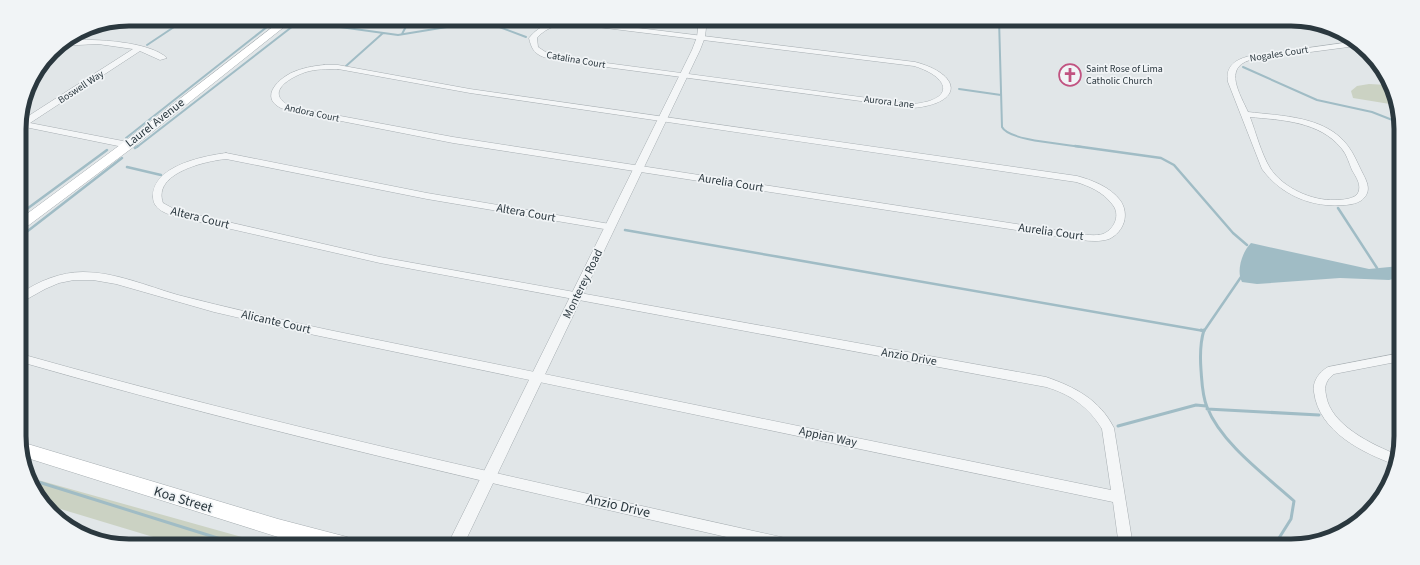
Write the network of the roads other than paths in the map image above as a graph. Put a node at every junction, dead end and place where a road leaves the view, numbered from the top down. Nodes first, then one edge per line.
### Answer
1 (280, 26) edge
2 (549, 26) edge
3 (607, 26) edge
4 (702, 26) edge
5 (701, 37) junction
6 (73, 42) edge
7 (1350, 44) edge
8 (138, 49) junction
9 (162, 58) dead end
10 (684, 76) junction
11 (1245, 114) junction
12 (663, 119) junction
13 (26, 122) edge
14 (26, 126) edge
15 (128, 145) junction
16 (638, 169) junction
17 (26, 221) edge
18 (610, 227) junction
19 (26, 295) edge
20 (577, 296) junction
21 (1394, 358) edge
22 (26, 360) edge
23 (538, 378) junction
24 (27, 451) edge
25 (1392, 458) edge
26 (489, 476) junction
27 (1118, 497) junction
28 (320, 539) edge
29 (458, 539) edge
30 (764, 539) edge
31 (1125, 539) edge

1 - 15 main road, Laurel Avenue
2 - 10 street, Catalina Court
3 - 5 street, Catalina Court
4 - 5 street, Monterey Road
5 - 10 street, Monterey Road
5 - 10 street, Aurora Lane
6 - 8 street
7 - 11 street, Nogales Court
8 - 9 street
8 - 13 street, Boswell Way
10 - 12 street, Monterey Road
11 - 11 street, Nogales Court
12 - 16 street, Monterey Road
12 - 16 street, Andora Court
12 - 16 street, Aurelia Court
14 - 15 street
15 - 17 main road, Laurel Avenue
16 - 18 street, Monterey Road
18 - 20 street, Monterey Road
18 - 20 street, Altera Court
19 - 23 street, Alicante Court
20 - 23 street, Monterey Road
20 - 27 street, Anzio Drive
21 - 25 street
22 - 26 street
23 - 26 street, Monterey Road
23 - 27 street, Appian Way
24 - 28 main road, Koa Street
26 - 29 street, Monterey Road
26 - 30 street, Anzio Drive
27 - 31 street, Anzio Drive

